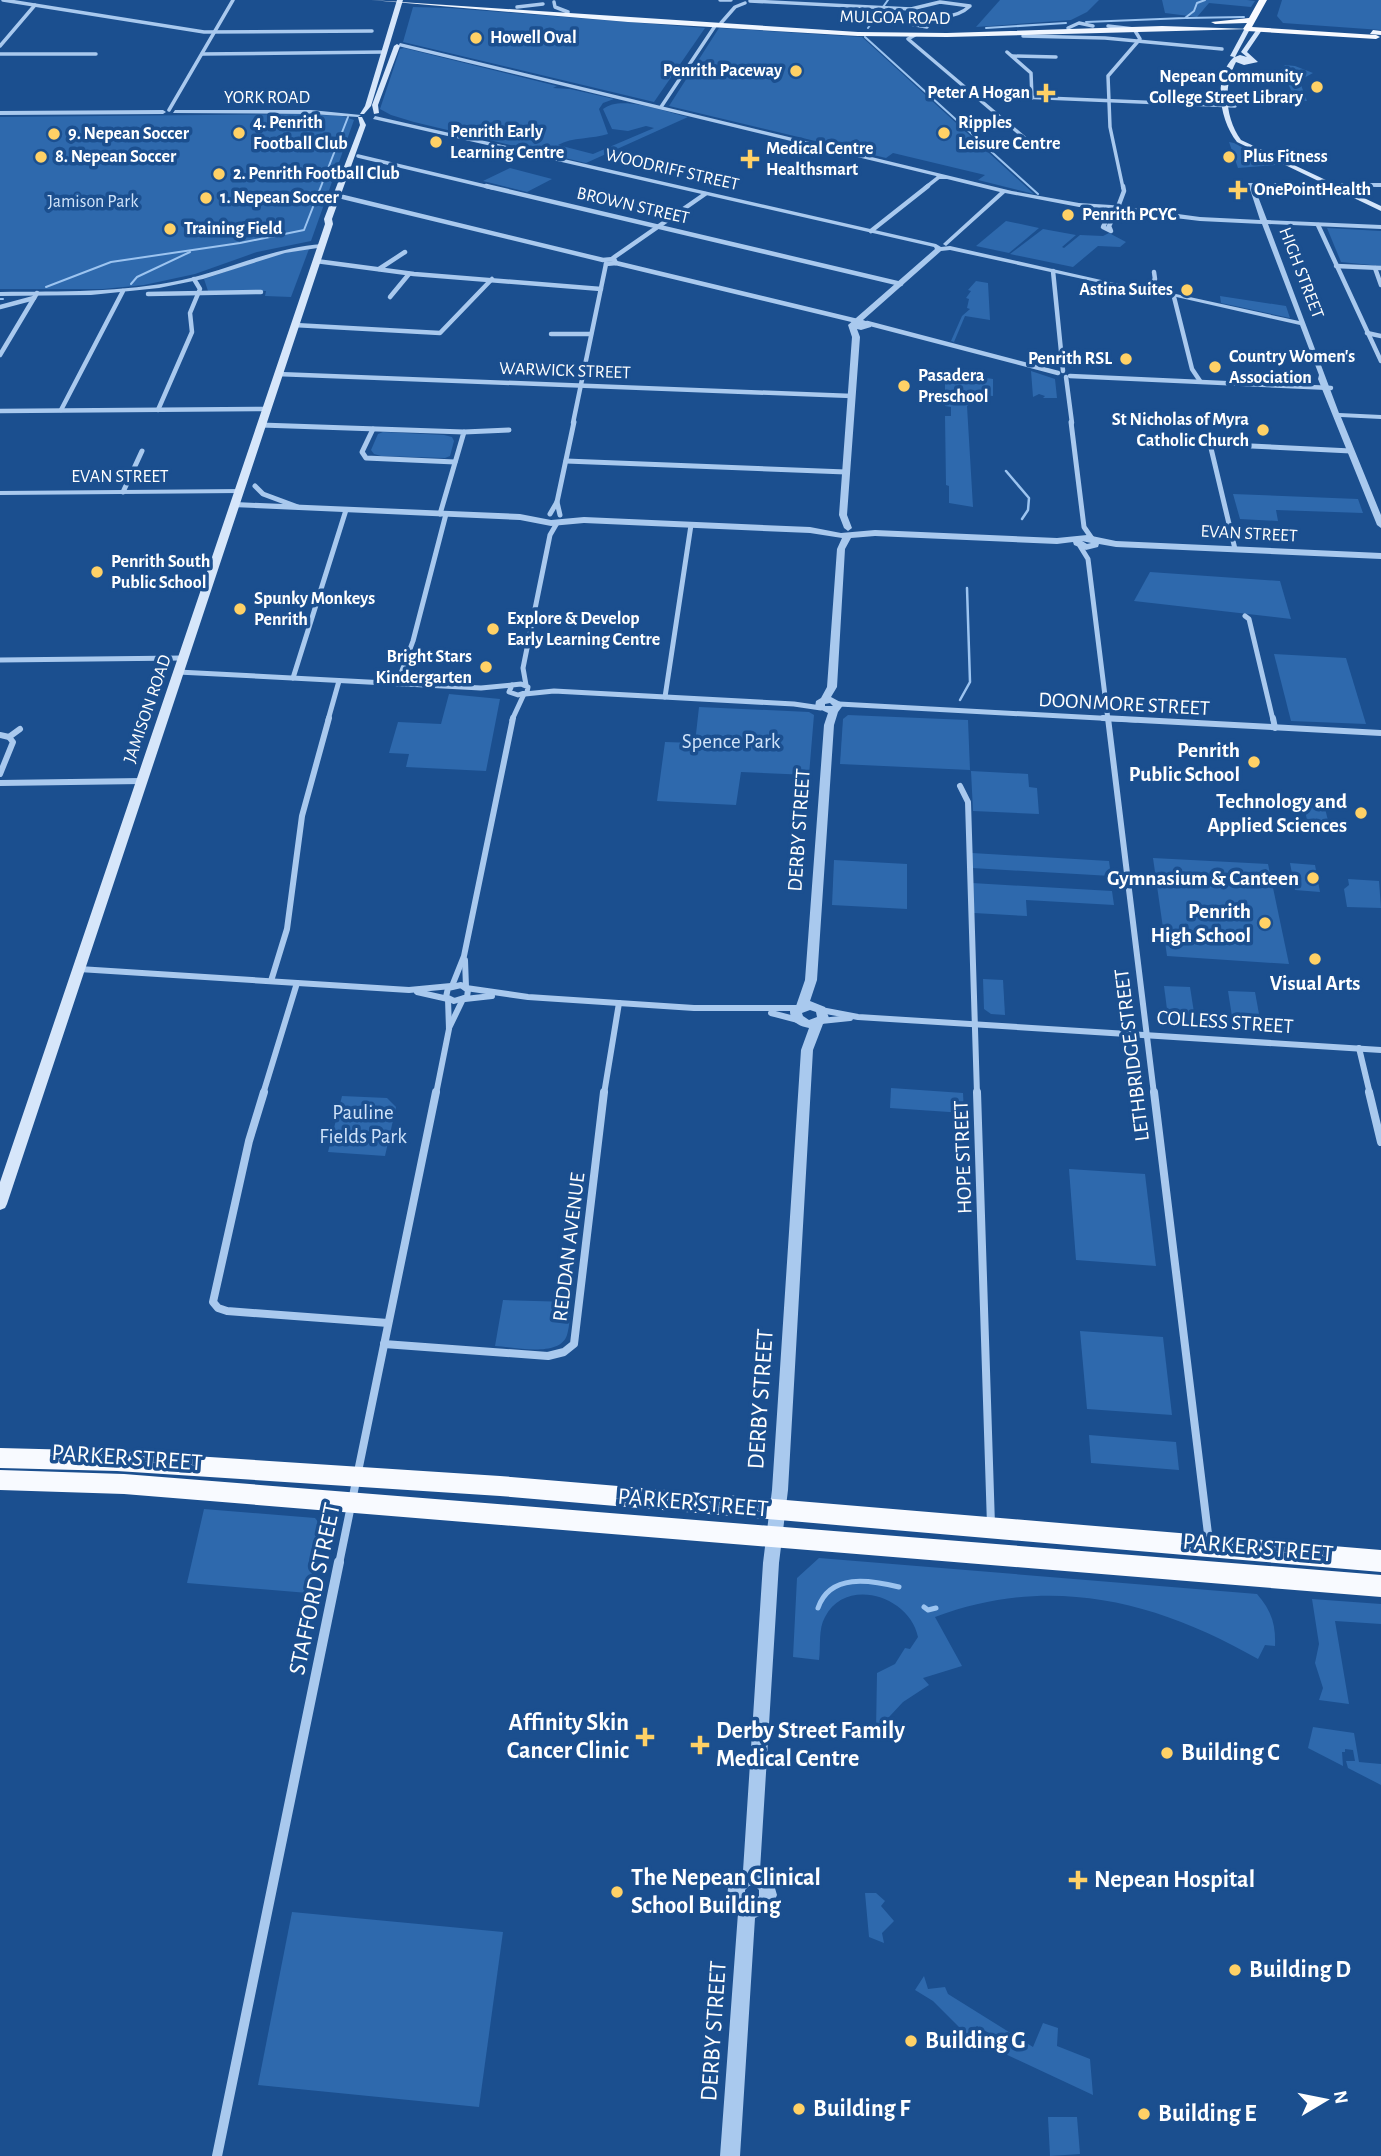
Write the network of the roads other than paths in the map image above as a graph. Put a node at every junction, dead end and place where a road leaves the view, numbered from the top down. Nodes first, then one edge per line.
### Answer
1 (3, 0) edge
2 (233, 0) edge
3 (375, 0) edge
4 (548, 0) edge
5 (720, 0) edge
6 (924, 0) edge
7 (1263, 0) edge
8 (555, 1) edge
9 (732, 1) edge
10 (748, 1) edge
11 (776, 1) edge
12 (406, 2) edge
13 (975, 2) dead end
14 (929, 3) junction
15 (966, 4) junction
16 (34, 5) junction
17 (911, 9) junction
18 (540, 10) junction
19 (568, 12) junction
20 (960, 15) junction
21 (927, 17) junction
22 (404, 18) dead end
23 (882, 19) dead end
24 (956, 19) dead end
25 (1214, 22) joint
26 (717, 24) junction
27 (1250, 24) junction
28 (1108, 26) junction
29 (1260, 27) junction
30 (1228, 28) junction
31 (372, 31) dead end
32 (215, 32) junction
33 (1136, 32) junction
34 (1023, 36) dead end
35 (911, 37) junction
36 (1374, 38) edge
37 (1241, 39) junction
38 (1140, 41) junction
39 (398, 44) junction
40 (0, 46) edge
41 (386, 47) junction
42 (1222, 50) dead end
43 (0, 54) edge
44 (96, 54) dead end
45 (202, 54) junction
46 (1056, 57) dead end
47 (1234, 60) junction
48 (1251, 61) junction
49 (976, 95) junction
50 (1032, 98) junction
51 (1107, 101) junction
52 (1226, 106) junction
53 (1235, 106) junction
54 (661, 107) junction
55 (169, 112) junction
56 (0, 113) edge
57 (1236, 115) dead end
58 (360, 116) junction
59 (376, 116) junction
60 (402, 123) joint
61 (1238, 124) dead end
62 (1026, 139) dead end
63 (1245, 145) junction
64 (358, 156) junction
65 (941, 176) junction
66 (1327, 184) junction
67 (1381, 185) edge
68 (1005, 190) junction
69 (705, 194) junction
70 (343, 197) junction
71 (1381, 209) edge
72 (1110, 210) junction
73 (1122, 210) junction
74 (1265, 222) junction
75 (329, 224) junction
76 (1318, 225) junction
77 (658, 227) junction
78 (1381, 228) edge
79 (871, 231) junction
80 (322, 246) junction
81 (943, 247) junction
82 (405, 252) dead end
83 (615, 260) junction
84 (316, 261) junction
85 (604, 262) junction
86 (1336, 266) junction
87 (1378, 268) edge
88 (379, 269) junction
89 (1053, 271) junction
90 (1154, 272) dead end
91 (409, 274) junction
92 (194, 279) junction
93 (492, 279) junction
94 (901, 284) junction
95 (1381, 285) edge
96 (601, 289) junction
97 (1151, 289) junction
98 (123, 291) junction
99 (261, 292) dead end
100 (198, 293) junction
101 (0, 294) edge
102 (148, 294) dead end
103 (36, 296) junction
104 (390, 296) dead end
105 (1174, 297) junction
106 (0, 306) edge
107 (860, 324) junction
108 (1304, 324) junction
109 (294, 325) junction
110 (1367, 333) junction
111 (551, 334) dead end
112 (592, 334) junction
113 (1381, 336) edge
114 (0, 355) edge
115 (1381, 361) edge
116 (1192, 369) junction
117 (277, 374) junction
118 (1064, 374) junction
119 (1190, 381) junction
120 (1200, 381) junction
121 (1327, 384) junction
122 (581, 386) junction
123 (852, 396) junction
124 (266, 409) junction
125 (61, 410) junction
126 (158, 410) junction
127 (0, 411) edge
128 (1338, 415) junction
129 (1381, 417) edge
130 (261, 425) junction
131 (373, 429) junction
132 (509, 430) dead end
133 (464, 432) junction
134 (1351, 451) junction
135 (142, 452) dead end
136 (566, 461) junction
137 (455, 462) junction
138 (846, 472) junction
139 (255, 486) dead end
140 (240, 491) junction
141 (123, 492) junction
142 (0, 494) edge
143 (270, 497) junction
144 (557, 502) junction
145 (235, 505) junction
146 (260, 506) junction
147 (299, 507) junction
148 (346, 510) junction
149 (443, 514) junction
150 (844, 515) junction
151 (553, 519) junction
152 (584, 520) joint
153 (691, 525) junction
154 (1381, 525) edge
155 (1084, 527) junction
156 (810, 530) joint
157 (835, 531) junction
158 (849, 532) junction
159 (1080, 542) junction
160 (1093, 543) junction
161 (1116, 544) joint
162 (841, 549) junction
163 (1236, 549) junction
164 (1381, 556) edge
165 (1088, 559) junction
166 (1245, 616) dead end
167 (183, 658) junction
168 (0, 660) edge
169 (523, 668) junction
170 (178, 672) junction
171 (293, 678) junction
172 (339, 681) junction
173 (397, 684) junction
174 (512, 685) junction
175 (527, 685) junction
176 (481, 688) junction
177 (554, 691) junction
178 (510, 693) junction
179 (524, 694) junction
180 (665, 697) junction
181 (830, 705) junction
182 (514, 711) junction
183 (1108, 719) junction
184 (1275, 728) junction
185 (20, 729) dead end
186 (1381, 733) edge
187 (0, 735) edge
188 (9, 737) junction
189 (0, 774) edge
190 (142, 781) junction
191 (0, 783) edge
192 (960, 786) dead end
193 (464, 956) junction
194 (79, 970) junction
195 (811, 980) junction
196 (271, 981) junction
197 (297, 983) junction
198 (451, 986) junction
199 (466, 987) junction
200 (409, 990) junction
201 (499, 995) junction
202 (448, 999) junction
203 (464, 999) junction
204 (619, 1003) junction
205 (800, 1014) junction
206 (819, 1015) junction
207 (975, 1024) junction
208 (449, 1028) junction
209 (1147, 1035) junction
210 (1359, 1048) junction
211 (1381, 1049) edge
212 (807, 1050) junction
213 (1381, 1142) edge
214 (0, 1204) edge
215 (388, 1323) junction
216 (384, 1343) junction
217 (0, 1458) edge
218 (357, 1478) junction
219 (0, 1480) edge
220 (352, 1504) junction
221 (778, 1509) junction
222 (991, 1529) junction
223 (774, 1538) junction
224 (1209, 1546) junction
225 (1381, 1561) edge
226 (1381, 1586) edge
227 (218, 2156) edge
228 (730, 2156) edge

1 - 16 street
2 - 32 street
3 - 12 main road, MULGOA ROAD
4 - 18 street
5 - 9 street
6 - 14 street
7 - 27 highway
8 - 18 street
8 - 19 street
9 - 10 street
9 - 26 street
10 - 11 street
10 - 26 street
11 - 17 street
12 - 18 main road, MULGOA ROAD
12 - 18 main road, MULGOA ROAD
12 - 41 main road, JAMISON ROAD
13 - 15 street
14 - 15 street
14 - 17 street
15 - 20 street
16 - 32 street
16 - 40 street
17 - 21 street
18 - 19 main road, MULGOA ROAD
18 - 26 main road, MULGOA ROAD
19 - 26 main road, MULGOA ROAD
20 - 21 street
20 - 24 street
21 - 23 street
22 - 39 main road, JAMISON ROAD
25 - 27 highway
25 - 28 main road, MULGOA ROAD
26 - 28 main road, MULGOA ROAD
26 - 35 main road, MULGOA ROAD
26 - 54 street
27 - 29 highway
27 - 30 main road, MULGOA ROAD
27 - 37 main road
28 - 33 street
29 - 36 highway
29 - 36 highway
29 - 48 main road
30 - 33 main road, MULGOA ROAD
30 - 37 main road
31 - 32 street
32 - 45 street
33 - 35 main road, MULGOA ROAD
33 - 38 street
34 - 38 street
35 - 49 street
37 - 47 main road
38 - 42 street
38 - 51 street
39 - 41 main road
39 - 54 street
39 - 59 main road, JAMISON ROAD
41 - 45 street
41 - 58 main road, JAMISON ROAD
43 - 44 street
45 - 55 street
46 - 50 street
47 - 48 main road
47 - 52 main road
48 - 53 main road
49 - 50 street
49 - 62 street
50 - 51 street
51 - 52 street
51 - 73 street
52 - 53 street
52 - 63 main road
53 - 57 main road
54 - 65 street
55 - 56 street, YORK ROAD
55 - 58 street, YORK ROAD
58 - 59 main road
58 - 75 main road, JAMISON ROAD
59 - 60 street, WOODRIFF STREET
59 - 64 main road, JAMISON ROAD
60 - 69 street, WOODRIFF STREET
61 - 63 main road
63 - 66 main road
64 - 70 main road, JAMISON ROAD
64 - 77 street, BROWN STREET
65 - 68 street
65 - 79 street
66 - 67 street
66 - 71 main road
66 - 74 street, HIGH STREET
68 - 72 street
68 - 81 street
69 - 77 street
69 - 79 street, WOODRIFF STREET
70 - 75 main road, JAMISON ROAD
70 - 85 street
72 - 73 street
72 - 73 street
73 - 74 street
74 - 76 street
74 - 108 street, HIGH STREET
75 - 80 main road, JAMISON ROAD
76 - 78 street
76 - 86 street
77 - 83 street
77 - 94 street, BROWN STREET
79 - 81 street, WOODRIFF STREET
80 - 84 main road, JAMISON ROAD
80 - 92 street
81 - 89 street, WOODRIFF STREET
81 - 94 street
82 - 88 street
83 - 85 street
83 - 107 street
84 - 88 street
84 - 109 main road, JAMISON ROAD
85 - 96 street
86 - 87 street
86 - 110 street
87 - 95 street
88 - 91 street
89 - 97 street, WOODRIFF STREET
89 - 118 street
90 - 97 street
91 - 93 street
91 - 104 street
92 - 98 street
92 - 100 street
93 - 96 street
93 - 109 street
94 - 107 street
96 - 112 street
97 - 105 street
98 - 103 street
98 - 125 street
99 - 100 street
100 - 102 street
100 - 126 street
101 - 103 street
103 - 106 street
103 - 114 street
105 - 108 street
105 - 116 street
107 - 118 street
107 - 123 street
108 - 121 street, HIGH STREET
109 - 117 main road, JAMISON ROAD
110 - 113 street
110 - 115 street
111 - 112 street
112 - 122 street
116 - 119 street
116 - 120 street
117 - 122 street, WARWICK STREET
117 - 124 main road, JAMISON ROAD
118 - 119 street
118 - 155 street
119 - 120 street
120 - 121 street
121 - 128 street, HIGH STREET
122 - 123 street, WARWICK STREET
122 - 136 street
123 - 138 street
124 - 126 street
124 - 130 main road, JAMISON ROAD
125 - 126 street
125 - 127 street
128 - 129 street
128 - 134 street, HIGH STREET
130 - 131 street
130 - 140 main road, JAMISON ROAD
131 - 133 street
131 - 137 street
132 - 133 street
133 - 137 street
134 - 154 street, HIGH STREET
134 - 163 street
135 - 141 street
136 - 138 street
136 - 144 street
137 - 149 street
138 - 150 street
139 - 143 street
140 - 141 street, EVAN STREET
140 - 145 main road, JAMISON ROAD
141 - 142 street, EVAN STREET
143 - 146 street
143 - 147 street
144 - 151 street
144 - 151 street
145 - 146 street
145 - 167 main road, JAMISON ROAD
146 - 147 street
147 - 148 street
148 - 149 street
148 - 171 street
149 - 151 street
149 - 173 street
150 - 157 street
150 - 158 street
151 - 152 street
151 - 169 street
152 - 153 street
153 - 156 street
153 - 180 street
155 - 159 street
155 - 160 street
156 - 157 street
157 - 158 street
157 - 162 street
158 - 159 street
158 - 162 street
159 - 160 street
159 - 165 street, LETHBRIDGE STREET
160 - 161 street, EVAN STREET
160 - 165 street
161 - 163 street, EVAN STREET
162 - 181 street
163 - 164 street, EVAN STREET
165 - 183 street, LETHBRIDGE STREET
166 - 184 street
167 - 168 street
167 - 170 main road, JAMISON ROAD
169 - 174 street
169 - 175 street
170 - 171 street
170 - 190 main road, JAMISON ROAD
171 - 172 street
172 - 173 street
172 - 196 street
173 - 176 street
174 - 175 street, DOONMORE STREET
174 - 176 street
174 - 178 street
175 - 177 street, DOONMORE STREET
175 - 179 street
176 - 178 street
177 - 179 street, DOONMORE STREET
177 - 180 street, DOONMORE STREET
178 - 179 street, DOONMORE STREET
178 - 182 street
179 - 182 street
180 - 181 street, DOONMORE STREET
181 - 183 street, DOONMORE STREET
181 - 195 street, DERBY STREET
182 - 193 street
183 - 184 street, DOONMORE STREET
183 - 209 street, LETHBRIDGE STREET
184 - 186 street, DOONMORE STREET
185 - 188 street
187 - 188 street
188 - 189 street
190 - 191 street
190 - 194 main road, JAMISON ROAD
192 - 207 street, HOPE STREET
193 - 198 street
193 - 199 street
194 - 196 street
194 - 214 main road, JAMISON ROAD
195 - 205 street, DERBY STREET
195 - 206 street, DERBY STREET
196 - 197 street
197 - 200 street
197 - 215 street
198 - 199 street
198 - 200 street
198 - 202 street, STAFFORD STREET
199 - 201 street
199 - 203 street, STAFFORD STREET
200 - 202 street
201 - 203 street
201 - 204 street
202 - 203 street
202 - 208 street, STAFFORD STREET
203 - 208 street, STAFFORD STREET
204 - 205 street
204 - 216 street, REDDAN AVENUE
205 - 206 street
205 - 206 street
205 - 212 street, DERBY STREET
206 - 207 street, COLLESS STREET
206 - 212 street, DERBY STREET
207 - 209 street, COLLESS STREET
207 - 222 street, HOPE STREET
208 - 215 street, STAFFORD STREET
209 - 210 street, COLLESS STREET
209 - 224 street, LETHBRIDGE STREET
210 - 211 street, COLLESS STREET
210 - 213 street
212 - 221 street, DERBY STREET
215 - 216 street, STAFFORD STREET
216 - 218 street, STAFFORD STREET
217 - 218 highway, PARKER STREET
218 - 220 street, STAFFORD STREET
218 - 221 highway, PARKER STREET
219 - 220 highway, PARKER STREET
220 - 223 highway, PARKER STREET
220 - 227 street, STAFFORD STREET
221 - 222 highway, PARKER STREET
221 - 223 street, DERBY STREET
222 - 224 highway, PARKER STREET
223 - 226 highway, PARKER STREET
223 - 228 street, DERBY STREET
224 - 225 highway, PARKER STREET

